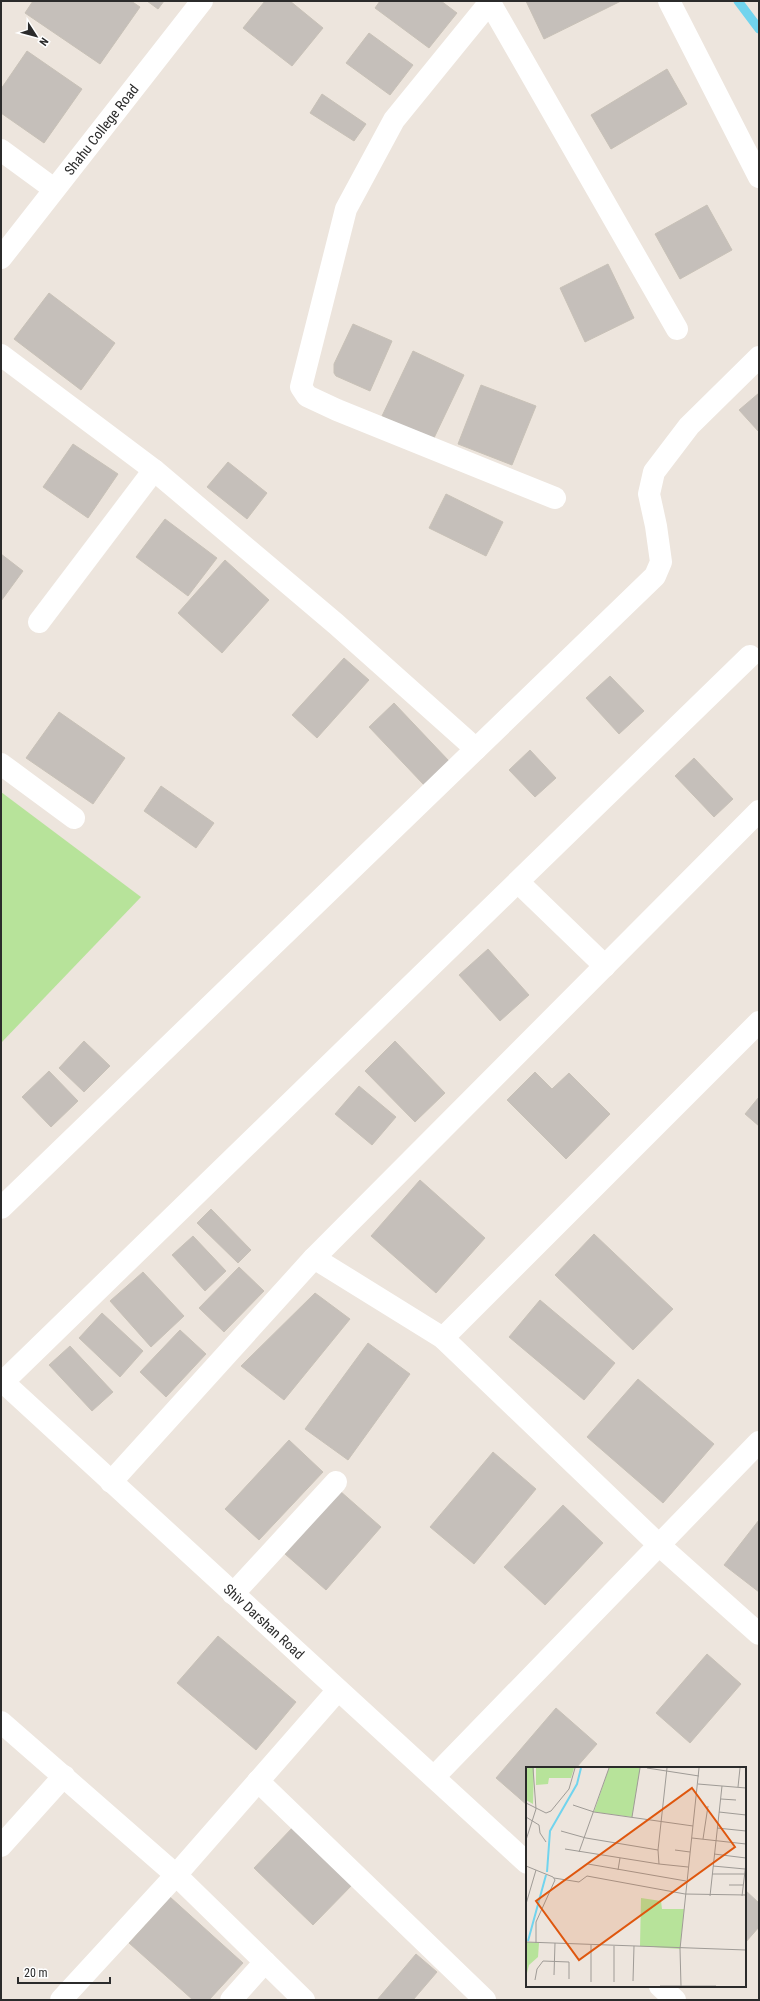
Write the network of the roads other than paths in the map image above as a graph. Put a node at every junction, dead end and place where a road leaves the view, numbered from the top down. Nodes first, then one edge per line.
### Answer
1 (202, 1) edge
2 (669, 1) edge
3 (489, 2) edge
4 (1, 150) edge
5 (759, 177) edge
6 (54, 189) junction
7 (1, 258) edge
8 (677, 329) dead end
9 (1, 355) edge
10 (759, 358) edge
11 (154, 470) junction
12 (555, 498) dead end
13 (39, 622) dead end
14 (750, 656) dead end
15 (476, 749) junction
16 (1, 764) edge
17 (759, 811) edge
18 (74, 818) dead end
19 (518, 882) junction
20 (604, 966) junction
21 (759, 1022) edge
22 (1, 1208) edge
23 (314, 1258) junction
24 (443, 1338) junction
25 (2, 1381) edge
26 (759, 1442) edge
27 (112, 1482) junction
28 (336, 1482) dead end
29 (659, 1544) junction
30 (233, 1594) junction
31 (759, 1634) edge
32 (338, 1690) junction
33 (1, 1722) edge
34 (64, 1776) junction
35 (434, 1777) junction
36 (258, 1781) junction
37 (1, 1846) edge
38 (526, 1862) edge
39 (176, 1875) junction
40 (265, 1962) junction
41 (661, 1987) edge
42 (61, 2000) edge
43 (231, 2000) edge
44 (304, 2000) edge
45 (485, 2000) edge
46 (675, 2000) edge

1 - 6 street, Shahu College Road
2 - 5 street
3 - 8 street
3 - 12 street
4 - 6 street
6 - 7 street, Shahu College Road
9 - 11 street
10 - 15 street
11 - 13 street
11 - 15 street
14 - 19 street
15 - 22 street
16 - 18 street
17 - 20 street
19 - 20 street
19 - 25 street
20 - 23 street
21 - 24 street
23 - 24 street
23 - 27 street
24 - 29 street
25 - 27 street, Shiv Darshan Road
26 - 29 street
27 - 30 street, Shiv Darshan Road
28 - 30 street
29 - 31 street
29 - 35 street
30 - 32 street, Shiv Darshan Road
32 - 35 street, Shiv Darshan Road
32 - 36 street
33 - 34 street
34 - 37 street
34 - 39 street
35 - 38 street, Shiv Darshan Road
36 - 39 street
36 - 45 street
39 - 40 street
39 - 42 street
40 - 43 street
40 - 44 street
41 - 46 street

